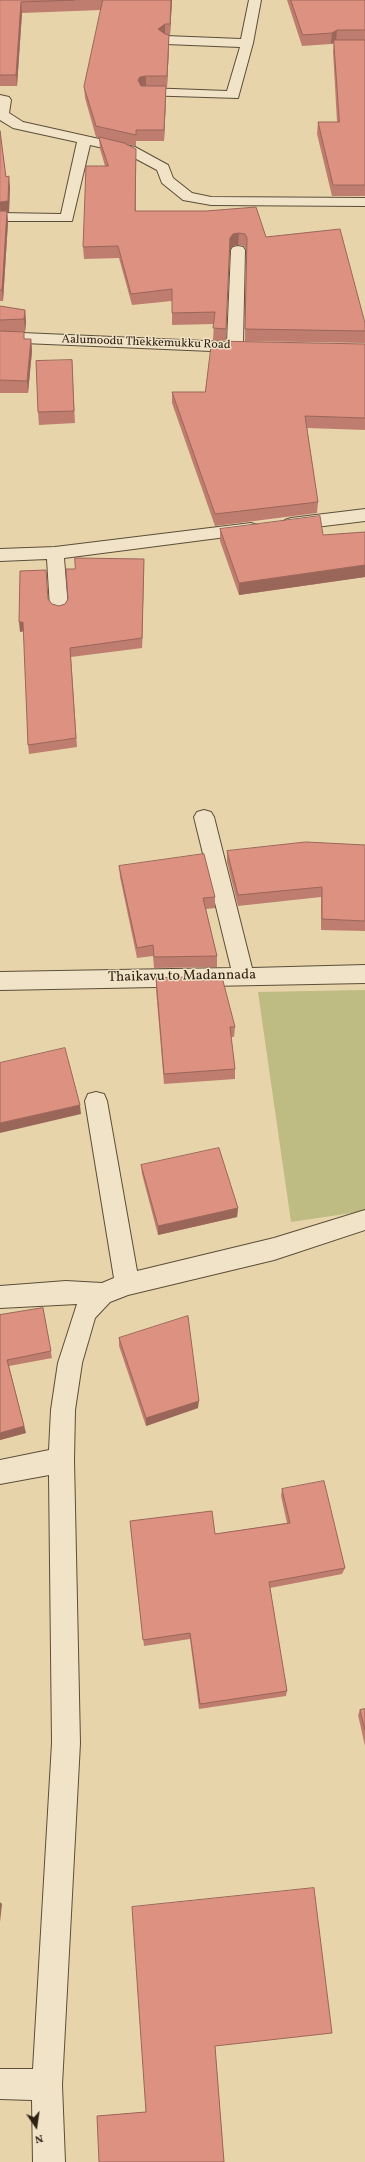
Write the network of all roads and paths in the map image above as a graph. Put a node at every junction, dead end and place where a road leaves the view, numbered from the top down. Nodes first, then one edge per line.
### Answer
1 (255, 0) edge
2 (166, 40) edge
3 (247, 43) junction
4 (146, 92) edge
5 (0, 99) edge
6 (85, 140) junction
7 (365, 202) edge
8 (0, 217) edge
9 (238, 250) edge
10 (0, 337) edge
11 (235, 346) junction
12 (258, 347) edge
13 (365, 515) edge
14 (55, 553) junction
15 (0, 555) edge
16 (60, 608) edge
17 (204, 817) dead end
18 (365, 974) edge
19 (244, 976) junction
20 (0, 981) edge
21 (96, 1101) dead end
22 (365, 1220) edge
23 (127, 1284) junction
24 (102, 1294) junction
25 (0, 1297) edge
26 (61, 1460) junction
27 (0, 1472) edge
28 (0, 2084) edge
29 (47, 2085) junction
30 (49, 2162) edge

1 - 3 street
2 - 3 street
3 - 4 street
5 - 6 street
6 - 7 street
6 - 8 street
9 - 11 street
10 - 11 street, Aalumoodu Thekkemukku Road
11 - 12 street, Aalumoodu Thekkemukku Road
13 - 14 street
14 - 15 street
14 - 16 street
17 - 19 street
18 - 19 street, Thaikavu to Madannada
19 - 20 street, Thaikavu to Madannada
21 - 23 street
22 - 23 street
23 - 24 street
24 - 25 street
24 - 26 street
26 - 27 street
26 - 29 street
28 - 29 street
29 - 30 street

